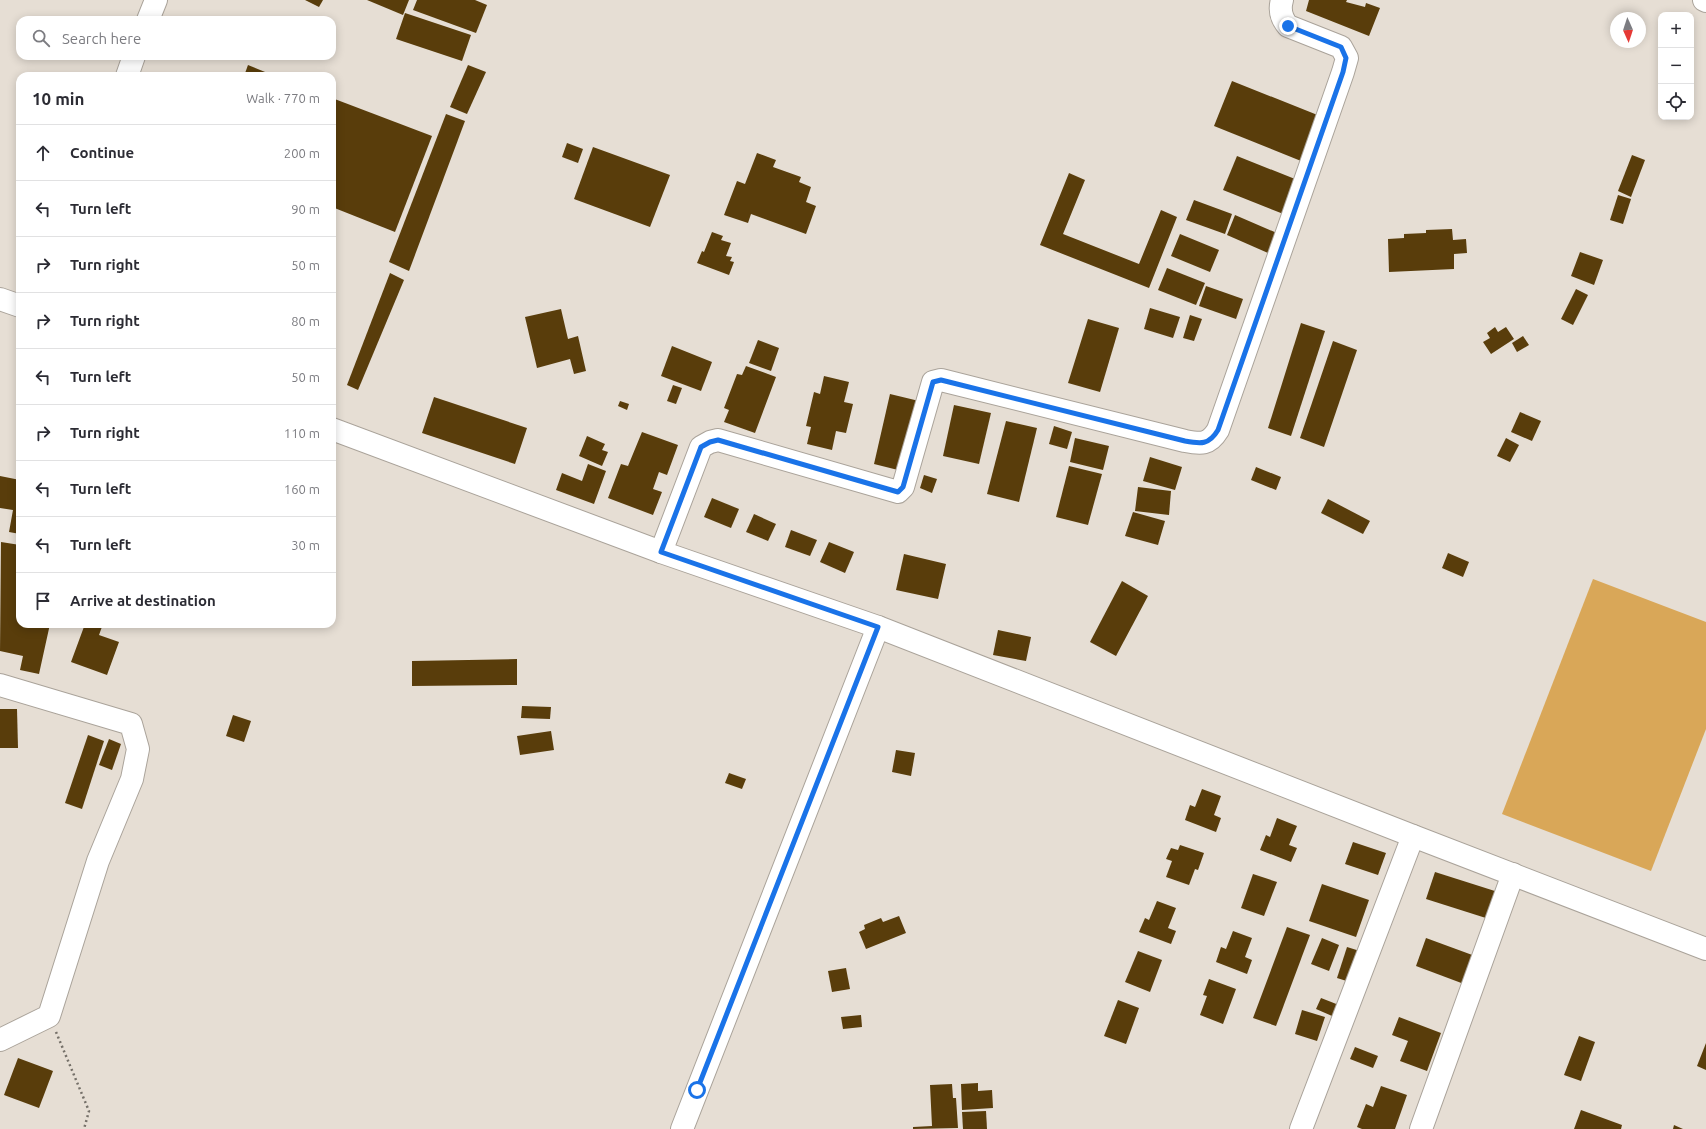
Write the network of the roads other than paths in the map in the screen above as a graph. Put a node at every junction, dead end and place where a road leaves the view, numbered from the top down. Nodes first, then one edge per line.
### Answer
1 (156, 0) edge
2 (1282, 0) edge
3 (150, 16) edge
4 (133, 60) edge
5 (128, 72) edge
6 (0, 299) edge
7 (16, 305) edge
8 (336, 430) edge
9 (661, 552) junction
10 (878, 627) junction
11 (0, 685) edge
12 (1413, 836) junction
13 (1513, 874) junction
14 (1706, 949) edge
15 (0, 1040) edge
16 (682, 1129) edge
17 (1301, 1129) edge
18 (1421, 1129) edge

1 - 3 street
2 - 9 street
4 - 5 street
6 - 7 street
8 - 9 street
9 - 10 street
10 - 12 street
10 - 16 street
11 - 15 street
12 - 13 street
12 - 17 street
13 - 14 street
13 - 18 street

